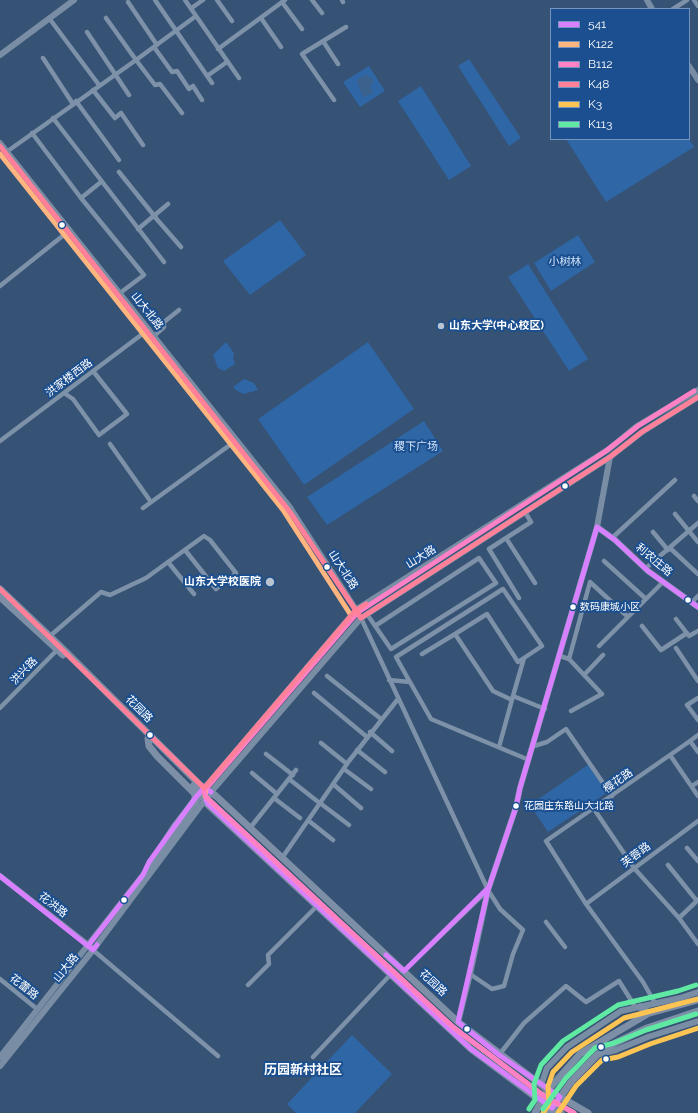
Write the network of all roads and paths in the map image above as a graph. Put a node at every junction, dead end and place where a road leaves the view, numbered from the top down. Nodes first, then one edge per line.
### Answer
1 (74, 0) edge
2 (155, 0) edge
3 (186, 0) edge
4 (203, 0) edge
5 (217, 0) edge
6 (312, 0) edge
7 (687, 0) edge
8 (694, 0) edge
9 (284, 1) edge
10 (128, 2) dead end
11 (698, 6) edge
12 (193, 8) junction
13 (675, 8) edge
14 (322, 13) dead end
15 (195, 15) junction
16 (49, 18) junction
17 (106, 18) dead end
18 (261, 18) junction
19 (232, 21) dead end
20 (346, 27) dead end
21 (302, 29) dead end
22 (175, 31) junction
23 (87, 32) dead end
24 (323, 41) junction
25 (155, 46) junction
26 (281, 46) dead end
27 (218, 49) junction
28 (1, 52) edge
29 (43, 58) dead end
30 (136, 60) junction
31 (227, 62) junction
32 (338, 64) dead end
33 (690, 68) edge
34 (115, 74) junction
35 (207, 76) junction
36 (239, 78) dead end
37 (698, 80) edge
38 (212, 83) dead end
39 (99, 85) junction
40 (93, 90) junction
41 (129, 95) dead end
42 (202, 100) dead end
43 (334, 100) dead end
44 (75, 103) junction
45 (182, 113) dead end
46 (53, 118) junction
47 (32, 133) junction
48 (0, 143) edge
49 (143, 145) dead end
50 (0, 146) edge
51 (6, 152) junction
52 (119, 160) dead end
53 (119, 172) dead end
54 (101, 182) junction
55 (81, 198) junction
56 (168, 204) dead end
57 (155, 217) junction
58 (138, 229) junction
59 (69, 231) junction
60 (181, 247) dead end
61 (164, 262) dead end
62 (0, 286) edge
63 (120, 293) junction
64 (179, 310) dead end
65 (148, 330) junction
66 (154, 336) junction
67 (93, 371) junction
68 (698, 390) edge
69 (64, 393) junction
70 (698, 397) edge
71 (0, 441) edge
72 (234, 442) junction
73 (110, 444) dead end
74 (610, 457) junction
75 (675, 480) dead end
76 (694, 496) dead end
77 (698, 501) edge
78 (151, 502) junction
79 (143, 508) dead end
80 (525, 512) junction
81 (675, 514) dead end
82 (698, 523) edge
83 (598, 527) junction
84 (653, 532) dead end
85 (689, 532) junction
86 (506, 538) junction
87 (612, 538) junction
88 (698, 542) edge
89 (669, 549) junction
90 (185, 550) junction
91 (604, 561) dead end
92 (168, 562) junction
93 (646, 568) junction
94 (698, 574) edge
95 (535, 583) dead end
96 (662, 583) dead end
97 (0, 589) edge
98 (194, 594) dead end
99 (698, 596) edge
100 (0, 597) edge
101 (519, 598) dead end
102 (646, 599) junction
103 (692, 602) junction
104 (698, 607) edge
105 (356, 610) junction
106 (628, 617) junction
107 (361, 618) junction
108 (369, 618) dead end
109 (676, 618) dead end
110 (375, 626) junction
111 (642, 626) dead end
112 (698, 631) edge
113 (455, 634) junction
114 (687, 634) junction
115 (50, 636) junction
116 (599, 646) dead end
117 (59, 648) junction
118 (676, 648) dead end
119 (422, 654) dead end
120 (603, 655) dead end
121 (560, 656) junction
122 (524, 658) junction
123 (569, 659) junction
124 (584, 675) junction
125 (327, 676) dead end
126 (389, 680) junction
127 (698, 681) edge
128 (410, 682) junction
129 (314, 693) dead end
130 (513, 698) junction
131 (698, 698) edge
132 (398, 699) junction
133 (0, 708) edge
134 (545, 709) junction
135 (571, 711) dead end
136 (381, 719) junction
137 (698, 720) edge
138 (370, 732) junction
139 (698, 735) edge
140 (367, 737) junction
141 (690, 741) junction
142 (321, 744) dead end
143 (534, 746) junction
144 (499, 747) junction
145 (357, 750) junction
146 (392, 751) dead end
147 (698, 752) edge
148 (266, 754) dead end
149 (670, 755) junction
150 (530, 760) junction
151 (345, 766) junction
152 (296, 770) dead end
153 (385, 772) dead end
154 (252, 773) dead end
155 (291, 777) junction
156 (698, 782) edge
157 (333, 784) junction
158 (692, 786) junction
159 (371, 789) dead end
160 (211, 792) junction
161 (199, 795) junction
162 (276, 796) junction
163 (612, 796) junction
164 (698, 796) edge
165 (206, 800) junction
166 (319, 802) junction
167 (361, 808) dead end
168 (594, 809) junction
169 (300, 818) dead end
170 (309, 820) junction
171 (698, 821) edge
172 (349, 825) dead end
173 (250, 828) junction
174 (333, 840) dead end
175 (687, 848) dead end
176 (282, 858) junction
177 (698, 861) edge
178 (668, 865) dead end
179 (634, 868) junction
180 (0, 876) edge
181 (488, 890) junction
182 (698, 900) edge
183 (586, 904) junction
184 (317, 906) junction
185 (679, 918) junction
186 (546, 922) dead end
187 (698, 944) edge
188 (565, 946) dead end
189 (91, 948) junction
190 (404, 971) junction
191 (391, 974) junction
192 (470, 974) junction
193 (0, 979) edge
194 (248, 985) dead end
195 (698, 992) edge
196 (680, 998) junction
197 (698, 1000) edge
198 (655, 1003) junction
199 (672, 1006) junction
200 (638, 1008) junction
201 (37, 1009) junction
202 (698, 1011) edge
203 (649, 1013) junction
204 (698, 1021) edge
205 (458, 1022) junction
206 (598, 1054) junction
207 (499, 1055) junction
208 (218, 1056) dead end
209 (0, 1057) edge
210 (313, 1057) dead end
211 (0, 1066) edge
212 (541, 1085) junction
213 (548, 1090) junction
214 (560, 1097) junction
215 (542, 1102) junction
216 (550, 1111) edge
217 (535, 1113) edge
218 (561, 1113) edge
219 (588, 1113) edge

1 - 16 main road
2 - 22 street
3 - 12 street
3 - 15 street
4 - 12 street
5 - 19 street
6 - 14 street
7 - 13 street
8 - 11 street
9 - 18 street
9 - 21 street
10 - 25 street
12 - 15 street
15 - 22 street
15 - 27 street
16 - 28 main road
16 - 39 street
17 - 30 street
18 - 26 street
18 - 27 street
20 - 24 street
22 - 25 street
22 - 35 street
23 - 34 street
24 - 32 street
24 - 43 street
25 - 30 street
25 - 42 street
27 - 31 street
29 - 44 street
30 - 34 street
30 - 45 street
31 - 35 street
31 - 36 street
33 - 37 main road
34 - 39 street
34 - 41 street
35 - 38 street
39 - 40 street
40 - 44 street
40 - 49 street
44 - 46 street
44 - 52 street
46 - 47 street
46 - 54 street
47 - 51 street
47 - 55 street
48 - 51 main road, 山大北路
50 - 51 main road, 山大北路
51 - 59 main road, 山大北路
53 - 57 street
54 - 55 street
54 - 58 street
55 - 63 street
56 - 57 street
57 - 58 street
57 - 60 street
58 - 61 street
59 - 62 street
59 - 63 main road, 山大北路
59 - 65 main road, 山大北路
63 - 65 main road, 山大北路
64 - 66 street
65 - 66 main road, 山大北路
65 - 67 street, 洪家楼西路
65 - 72 main road, 山大北路
66 - 105 main road, 山大北路
67 - 69 street, 洪家楼西路
67 - 69 street
68 - 105 main road, 山大路
69 - 71 street, 洪家楼西路
70 - 74 main road, 山大路
72 - 78 street
72 - 105 main road, 山大北路
73 - 78 street
74 - 80 main road, 山大路
74 - 83 main road
75 - 87 street
76 - 77 street
78 - 79 street
80 - 86 street
80 - 107 main road, 山大路
81 - 85 street
82 - 85 street
83 - 87 main road, 利农庄路
83 - 121 main road
84 - 89 street
85 - 88 street
85 - 89 street
86 - 95 street
86 - 101 street
87 - 93 main road, 利农庄路
89 - 93 street
89 - 94 street
90 - 90 street
90 - 92 street
91 - 102 street
92 - 98 street
92 - 115 street
93 - 103 main road, 利农庄路
96 - 102 street
97 - 115 main road, 花园路
99 - 103 street
100 - 117 main road, 花园路
102 - 106 street
103 - 104 main road, 利农庄路
105 - 107 main road, 山大北路
105 - 161 main road, 山大路
106 - 116 street
106 - 123 street
107 - 126 street
107 - 160 main road, 山大路
108 - 110 street
109 - 114 street
110 - 110 street
111 - 114 street
112 - 114 street
113 - 119 street
113 - 122 street
113 - 130 street
115 - 117 main road, 花园路
117 - 133 street, 洪兴路
117 - 161 main road, 花园路
117 - 161 main road, 花园路
118 - 127 street
120 - 124 street
121 - 123 street
121 - 134 main road
122 - 128 street
122 - 130 street
123 - 124 street
124 - 135 street
125 - 136 street
126 - 128 street
126 - 132 street
128 - 144 street
129 - 140 street
130 - 134 street
130 - 144 street
131 - 137 street
132 - 136 street
132 - 181 street
134 - 143 main road
136 - 138 street
138 - 140 street
138 - 146 street
139 - 141 street, 樱花路
140 - 145 street
141 - 147 street
141 - 149 street, 樱花路
142 - 151 street
143 - 150 main road
143 - 163 street
144 - 150 street
145 - 151 street
145 - 153 street
148 - 155 street
149 - 158 street
149 - 163 street, 樱花路
150 - 181 main road
151 - 157 street
151 - 159 street
152 - 155 street
154 - 162 street
155 - 162 street
155 - 166 street
156 - 158 street
157 - 166 street
157 - 167 street
158 - 164 street
160 - 161 main road, 花园路
160 - 165 main road, 山大路
160 - 173 main road, 花园路
161 - 165 main road, 花园路
161 - 189 main road, 山大路
162 - 169 street
162 - 173 street
163 - 168 street, 樱花路
165 - 184 main road, 花园路
165 - 189 main road, 山大路
166 - 170 street
166 - 172 street
168 - 179 street
168 - 183 street, 樱花路
170 - 174 street
170 - 176 street
171 - 179 street, 芙蓉路
173 - 176 main road, 花园路
175 - 177 street
176 - 190 main road, 花园路
178 - 182 street
179 - 183 street, 芙蓉路
179 - 185 street
180 - 189 main road, 花洪路
181 - 190 street
181 - 192 main road
181 - 192 street
182 - 185 street
183 - 198 street
184 - 191 main road, 花园路
184 - 194 street
185 - 187 street
186 - 188 street
189 - 201 main road, 山大路
189 - 208 street
189 - 211 main road, 山大路
190 - 205 main road, 花园路
191 - 210 street
191 - 215 main road, 花园路
192 - 205 main road
193 - 201 street, 花蕾路
195 - 196 main road
196 - 198 main road
196 - 199 main road
197 - 199 main road
198 - 200 main road
199 - 203 main road
200 - 203 main road
200 - 207 street
200 - 212 main road
201 - 209 main road, 山大路
202 - 206 main road
203 - 213 main road
204 - 206 main road
205 - 207 main road, 花园路
206 - 214 main road
207 - 212 main road, 花园路
212 - 213 main road, 花园路
213 - 214 main road, 花园路
213 - 215 main road
214 - 216 main road
214 - 219 main road, 花园路
215 - 216 main road, 花园路
215 - 217 main road
216 - 218 main road, 花园路

